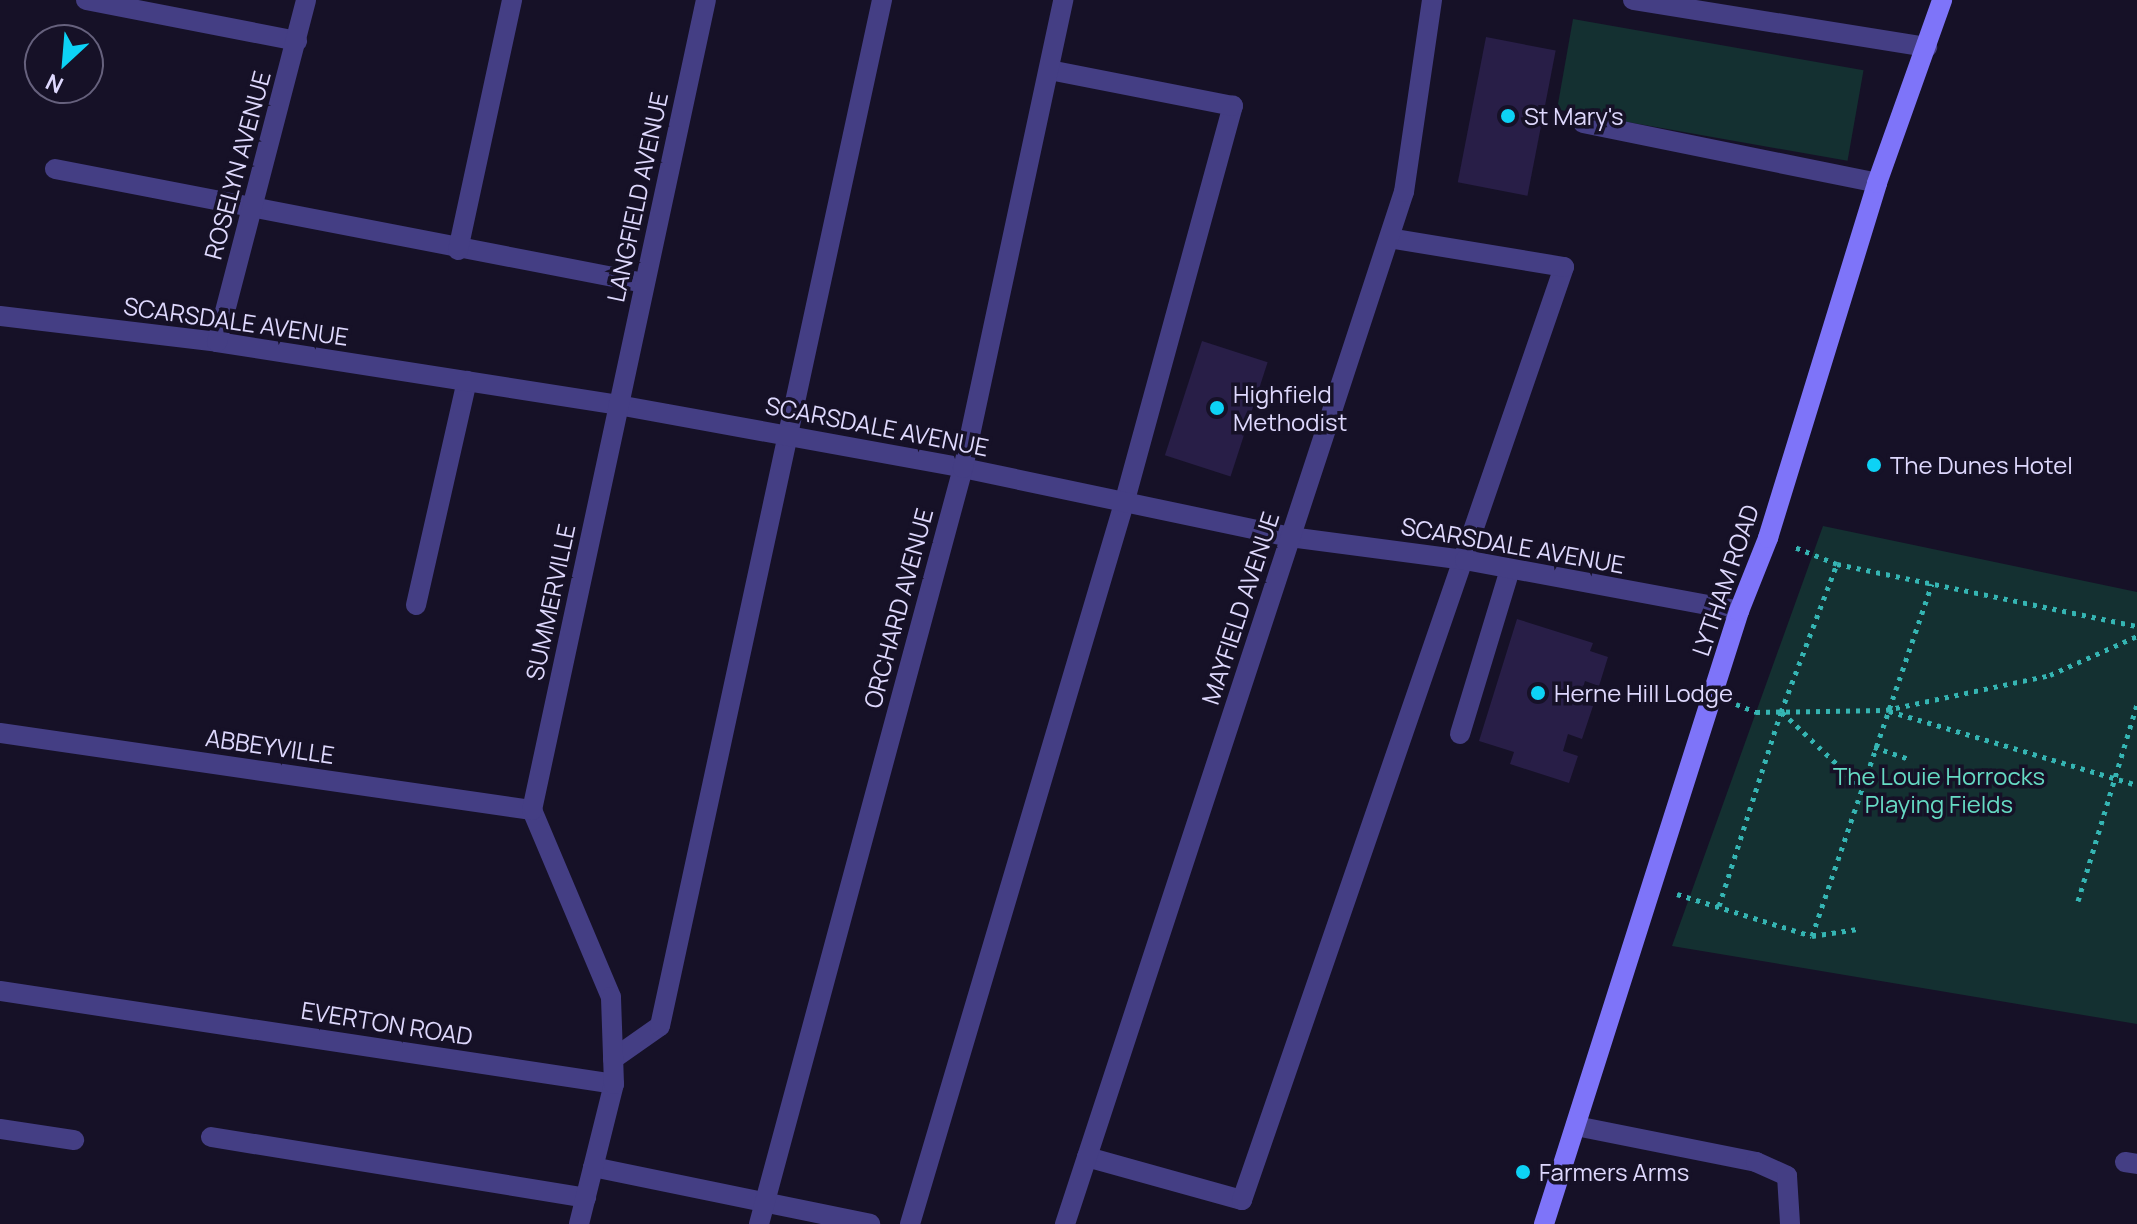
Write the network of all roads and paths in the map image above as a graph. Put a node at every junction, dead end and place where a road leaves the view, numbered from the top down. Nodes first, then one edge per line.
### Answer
1 (306, 0) edge
2 (512, 0) edge
3 (706, 0) edge
4 (882, 0) edge
5 (1063, 0) edge
6 (1432, 0) edge
7 (1633, 0) edge
8 (1942, 0) edge
9 (97, 1) edge
10 (297, 41) junction
11 (1927, 47) junction
12 (1050, 70) junction
13 (1583, 123) dead end
14 (55, 169) dead end
15 (1877, 183) junction
16 (253, 207) junction
17 (1389, 238) junction
18 (458, 250) junction
19 (644, 283) junction
20 (0, 316) edge
21 (217, 342) junction
22 (467, 381) junction
23 (618, 405) junction
24 (787, 435) junction
25 (963, 468) junction
26 (1125, 500) junction
27 (1290, 537) junction
28 (1768, 538) junction
29 (1465, 560) junction
30 (1837, 564) junction
31 (1510, 569) junction
32 (1932, 584) junction
33 (416, 605) dead end
34 (1739, 611) junction
35 (2137, 626) edge
36 (2137, 636) edge
37 (1713, 696) junction
38 (2137, 704) edge
39 (1886, 710) junction
40 (1781, 712) junction
41 (0, 733) edge
42 (1460, 734) dead end
43 (1874, 747) junction
44 (1908, 759) dead end
45 (2116, 775) junction
46 (2137, 785) edge
47 (1861, 787) junction
48 (532, 810) junction
49 (1650, 886) junction
50 (2078, 901) dead end
51 (1719, 906) junction
52 (1857, 929) dead end
53 (1812, 936) junction
54 (0, 991) edge
55 (613, 1059) junction
56 (614, 1084) junction
57 (1576, 1126) junction
58 (0, 1129) edge
59 (211, 1137) dead end
60 (74, 1140) dead end
61 (1087, 1157) junction
62 (593, 1167) junction
63 (586, 1198) junction
64 (761, 1215) edge
65 (579, 1224) edge
66 (870, 1224) edge
67 (910, 1224) edge
68 (1065, 1224) edge
69 (1544, 1224) edge
70 (1790, 1224) edge

1 - 10 street, ROSELYN AVENUE
2 - 18 street
3 - 19 street, LANGFIELD AVENUE
4 - 24 street
5 - 12 street, ORCHARD AVENUE
6 - 17 street, MAYFIELD AVENUE
7 - 11 street
8 - 11 main road, LYTHAM ROAD
9 - 10 street
10 - 16 street, ROSELYN AVENUE
11 - 15 main road, LYTHAM ROAD
12 - 25 street, ORCHARD AVENUE
12 - 26 street
13 - 15 street
14 - 16 street
15 - 28 main road, LYTHAM ROAD
16 - 18 street
16 - 21 street, ROSELYN AVENUE
17 - 27 street, MAYFIELD AVENUE
17 - 29 street
18 - 19 street
19 - 23 street, LANGFIELD AVENUE
20 - 21 street, SCARSDALE AVENUE
21 - 22 street, SCARSDALE AVENUE
22 - 23 street, SCARSDALE AVENUE
22 - 33 street
23 - 24 street, SCARSDALE AVENUE
23 - 48 street, SUMMERVILLE
24 - 25 street, SCARSDALE AVENUE
24 - 55 street
25 - 26 street, SCARSDALE AVENUE
25 - 64 street, ORCHARD AVENUE
26 - 27 street, SCARSDALE AVENUE
26 - 67 street
27 - 29 street, SCARSDALE AVENUE
27 - 61 street, MAYFIELD AVENUE
28 - 30 path
28 - 34 main road, LYTHAM ROAD
29 - 31 street, SCARSDALE AVENUE
29 - 61 street
30 - 32 path
30 - 40 path
31 - 34 street, SCARSDALE AVENUE
31 - 42 street
32 - 35 path
32 - 39 path
34 - 37 main road, LYTHAM ROAD
36 - 39 path
37 - 40 path
37 - 49 main road, LYTHAM ROAD
38 - 45 path
39 - 40 path
39 - 43 path
39 - 45 path
40 - 47 path
40 - 51 path
41 - 48 street, ABBEYVILLE
43 - 44 path
43 - 47 path
45 - 46 path
45 - 50 path
47 - 53 path
48 - 55 street
49 - 51 path
49 - 57 main road, LYTHAM ROAD
51 - 53 path
52 - 53 path
54 - 56 street, EVERTON ROAD
55 - 56 street
56 - 62 street
57 - 69 main road, LYTHAM ROAD
57 - 70 street
58 - 60 street
59 - 63 street
61 - 68 street, MAYFIELD AVENUE
62 - 63 street
62 - 64 street
63 - 65 street
64 - 66 street

